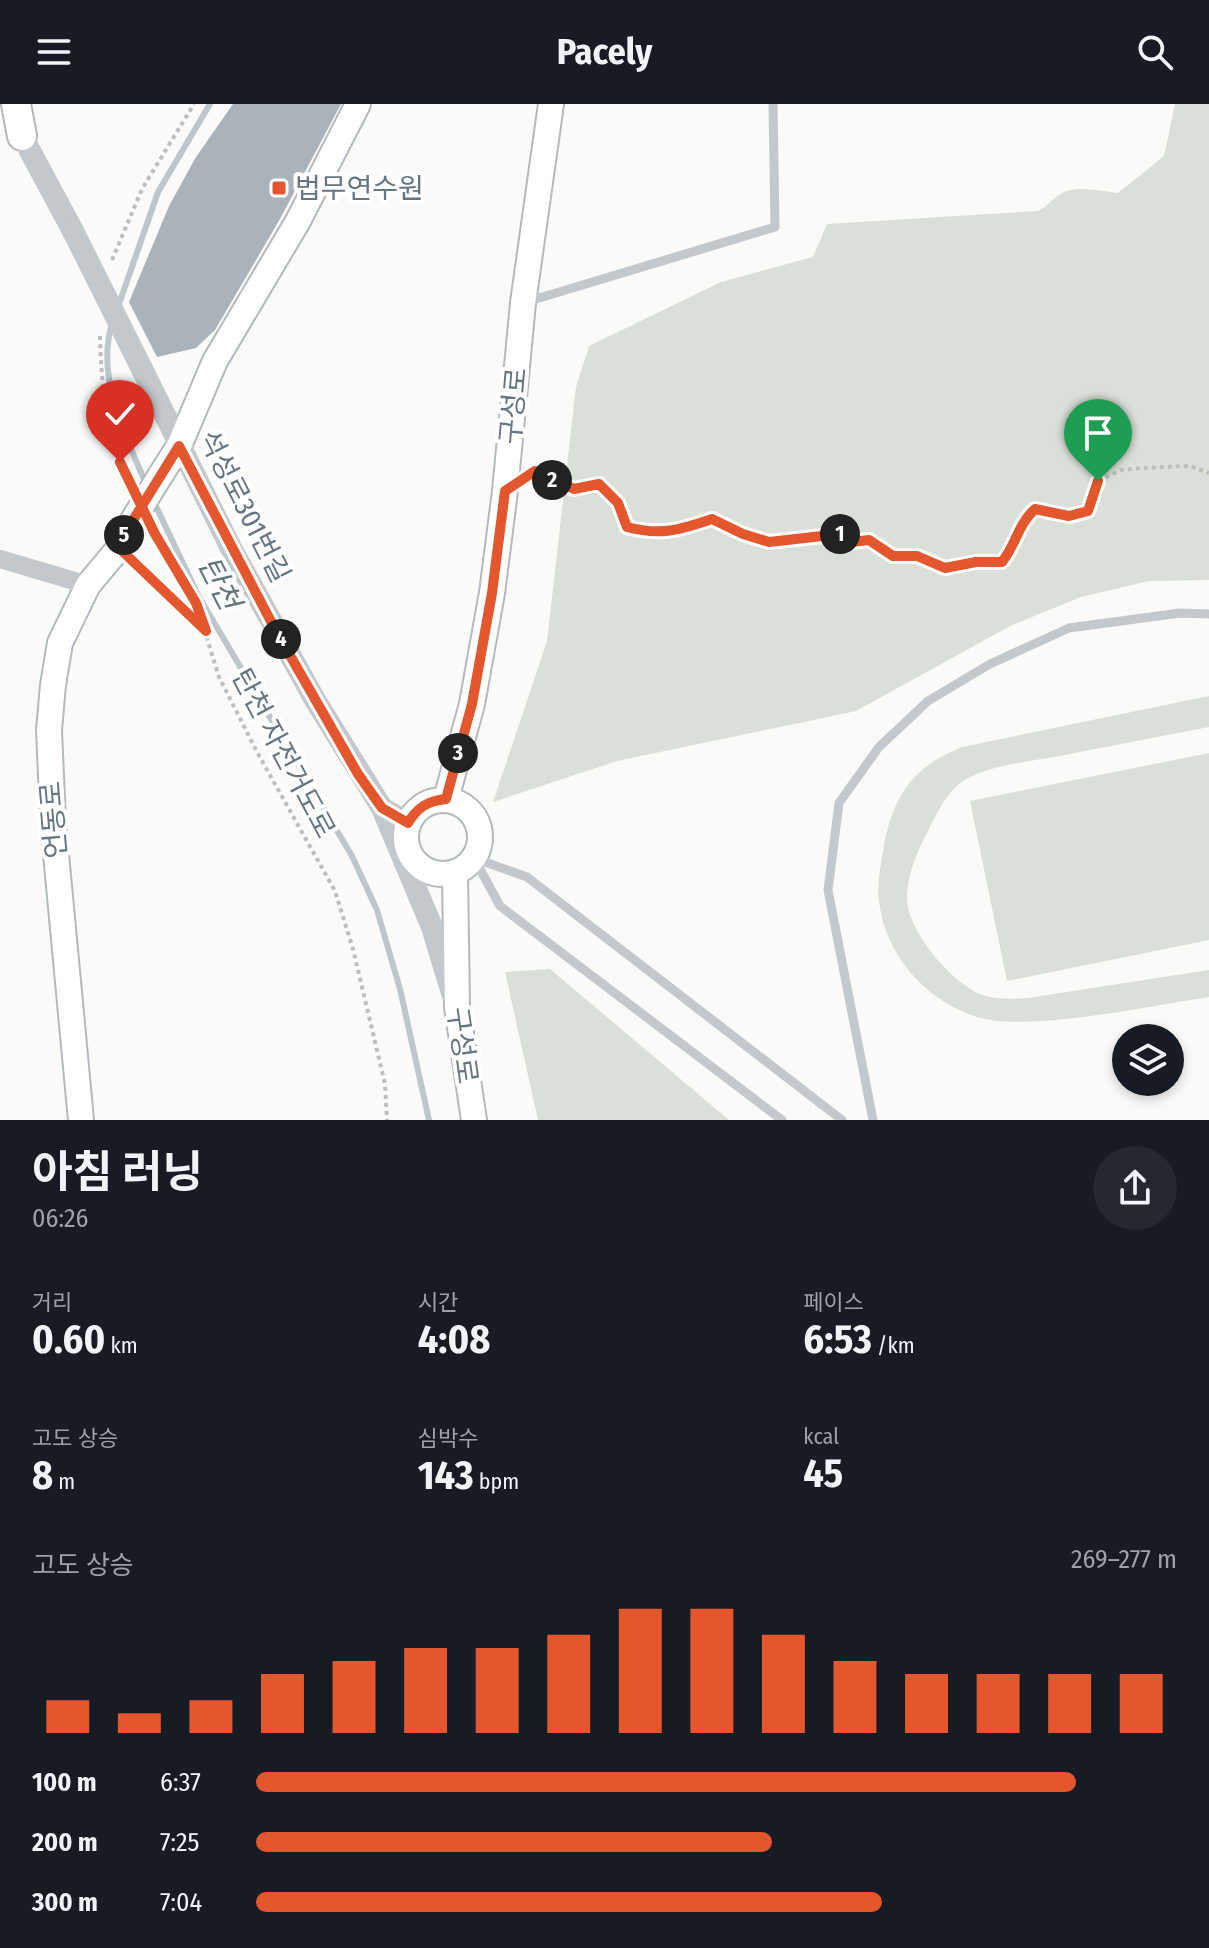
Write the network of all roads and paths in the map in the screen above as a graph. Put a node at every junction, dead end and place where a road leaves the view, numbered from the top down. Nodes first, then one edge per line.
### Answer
1 (16, 104) edge
2 (194, 104) edge
3 (358, 104) edge
4 (551, 104) edge
5 (773, 104) edge
6 (22, 136) joint
7 (111, 268) dead end
8 (523, 303) junction
9 (100, 329) dead end
10 (179, 446) junction
11 (1209, 473) edge
12 (134, 491) dead end
13 (505, 491) junction
14 (148, 519) dead end
15 (121, 543) junction
16 (0, 559) edge
17 (88, 585) junction
18 (1209, 614) edge
19 (206, 631) junction
20 (446, 799) junction
21 (382, 808) junction
22 (408, 823) junction
23 (465, 866) junction
24 (457, 1007) junction
25 (81, 1120) edge
26 (387, 1120) edge
27 (474, 1120) edge
28 (782, 1120) edge
29 (842, 1120) edge
30 (873, 1120) edge

1 - 6 highway
2 - 7 path
3 - 10 main road
4 - 8 main road, 구성로
5 - 8 lane
6 - 10 street, 석성로301번길, bridge
8 - 13 main road, 구성로
9 - 12 path
10 - 15 main road, 언동로, bridge
10 - 21 street, 석성로301번길
11 - 13 path
13 - 20 main road, 구성로
14 - 19 path, 탄천 자전거도로
15 - 17 main road, 언동로
15 - 19 path
16 - 17 street
17 - 25 main road, 언동로
18 - 30 lane
19 - 26 path, 탄천 자전거도로
20 - 22 main road
20 - 23 main road
21 - 22 street, 석성로301번길
21 - 24 street
22 - 23 main road
23 - 24 main road, 구성로
23 - 28 lane
23 - 29 lane
24 - 27 main road, 구성로

